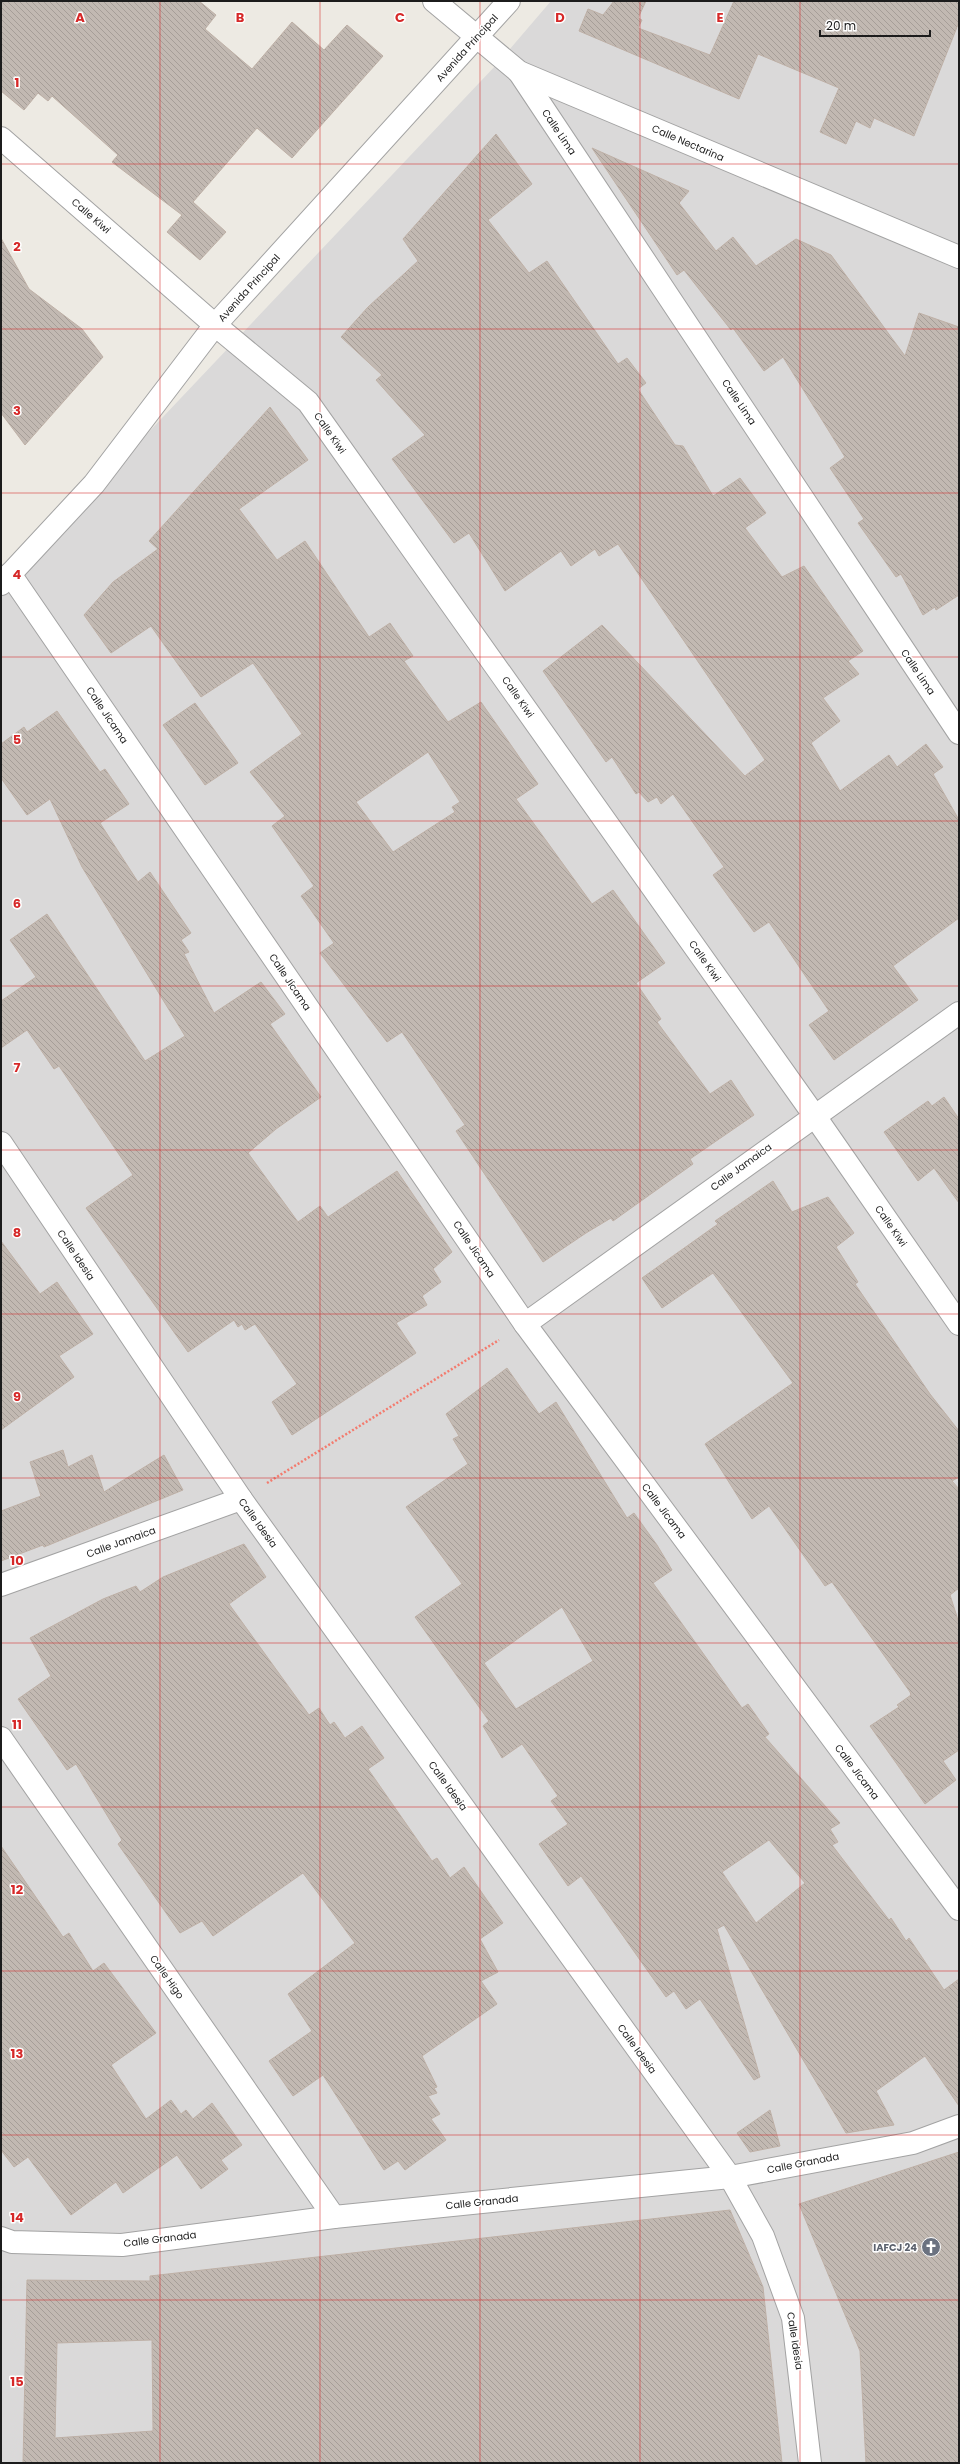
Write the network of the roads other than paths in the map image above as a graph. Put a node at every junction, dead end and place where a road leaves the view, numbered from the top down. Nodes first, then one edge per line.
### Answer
1 (434, 1) edge
2 (509, 1) edge
3 (477, 38) junction
4 (519, 72) junction
5 (1, 138) edge
6 (959, 257) edge
7 (216, 324) junction
8 (5, 579) edge
9 (959, 733) edge
10 (959, 1013) edge
11 (814, 1115) junction
12 (1, 1143) edge
13 (525, 1324) junction
14 (959, 1324) edge
15 (241, 1499) junction
16 (1, 1585) edge
17 (1, 1738) edge
18 (959, 1909) edge
19 (959, 2126) edge
20 (730, 2177) junction
21 (334, 2217) junction
22 (1, 2238) edge
23 (810, 2463) edge

1 - 3 street, Calle Nectarina
2 - 3 street, Avenida Principal
3 - 4 street, Calle Nectarina
3 - 7 street, Avenida Principal
4 - 6 street, Calle Nectarina
4 - 9 street, Calle Lima
5 - 7 street, Calle Kiwi
7 - 8 street, Avenida Principal
7 - 11 street, Calle Kiwi
8 - 13 street, Calle Jícama
10 - 11 street, Calle Jamaica
11 - 13 street, Calle Jamaica
11 - 14 street, Calle Kiwi
12 - 15 street, Calle Idesia
13 - 18 street, Calle Jícama
15 - 16 street, Calle Jamaica
15 - 20 street, Calle Idesia
17 - 21 street, Calle Higo
19 - 20 street, Calle Granada
20 - 21 street, Calle Granada
20 - 23 street, Calle Idesia
21 - 22 street, Calle Granada

